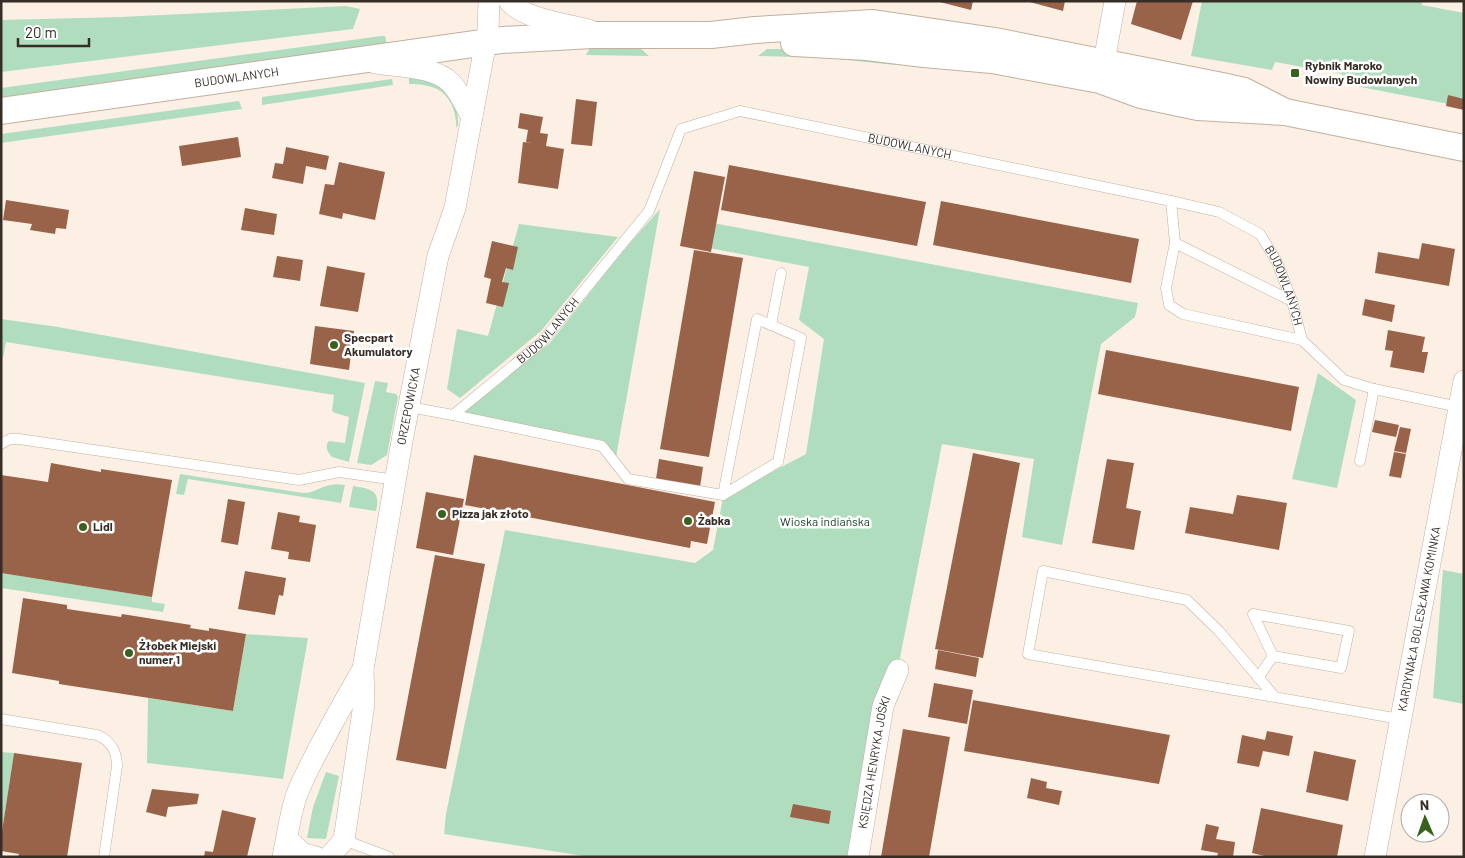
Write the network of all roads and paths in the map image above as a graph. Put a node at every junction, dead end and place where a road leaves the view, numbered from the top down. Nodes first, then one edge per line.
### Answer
1 (489, 1) edge
2 (508, 1) edge
3 (1115, 1) edge
4 (606, 35) junction
5 (486, 42) junction
6 (352, 60) junction
7 (1102, 71) junction
8 (1, 111) edge
9 (472, 117) junction
10 (1464, 148) edge
11 (1171, 201) junction
12 (1175, 243) junction
13 (781, 274) dead end
14 (1292, 301) junction
15 (771, 325) junction
16 (1302, 340) junction
17 (1464, 381) edge
18 (1374, 389) junction
19 (1459, 406) junction
20 (409, 407) junction
21 (453, 415) junction
22 (1, 444) edge
23 (1360, 462) dead end
24 (396, 480) junction
25 (723, 495) junction
26 (1273, 656) junction
27 (363, 669) junction
28 (898, 670) dead end
29 (1258, 678) junction
30 (1275, 697) junction
31 (1, 718) edge
32 (1400, 719) junction
33 (330, 730) junction
34 (360, 737) junction
35 (344, 840) junction
36 (285, 848) edge
37 (104, 857) edge
38 (316, 857) edge
39 (329, 857) edge
40 (389, 857) edge
41 (858, 857) edge
42 (1375, 857) edge

1 - 5 street, ORZEPOWICKA
2 - 4 street
3 - 7 street
4 - 5 street, BUDOWLANYCH
4 - 7 street, BUDOWLANYCH
5 - 6 street, BUDOWLANYCH
5 - 9 street, ORZEPOWICKA
6 - 8 street, BUDOWLANYCH
6 - 9 street
7 - 10 street, BUDOWLANYCH
9 - 20 street, ORZEPOWICKA
11 - 12 lane
11 - 14 lane, BUDOWLANYCH
11 - 21 lane, BUDOWLANYCH
12 - 14 lane
12 - 16 lane
13 - 15 lane
14 - 16 lane, BUDOWLANYCH
15 - 25 lane
15 - 25 lane
16 - 18 lane, BUDOWLANYCH
17 - 19 street, KARDYNAŁA BOLESŁAWA KOMINKA
18 - 19 lane, BUDOWLANYCH
18 - 23 lane
19 - 32 street, KARDYNAŁA BOLESŁAWA KOMINKA
20 - 21 lane
20 - 24 street, ORZEPOWICKA
21 - 25 lane
22 - 24 lane
24 - 27 street, ORZEPOWICKA
26 - 26 lane
26 - 29 lane
27 - 33 street, ORZEPOWICKA
27 - 34 street, ORZEPOWICKA
28 - 41 street, KSIĘDZA HENRYKA JOŚKI
29 - 30 lane
29 - 30 lane
30 - 32 lane
31 - 37 lane
32 - 42 street, KARDYNAŁA BOLESŁAWA KOMINKA
33 - 34 street
33 - 36 street, ORZEPOWICKA
34 - 35 street, ORZEPOWICKA
35 - 39 street
35 - 40 lane
36 - 38 street, ORZEPOWICKA

